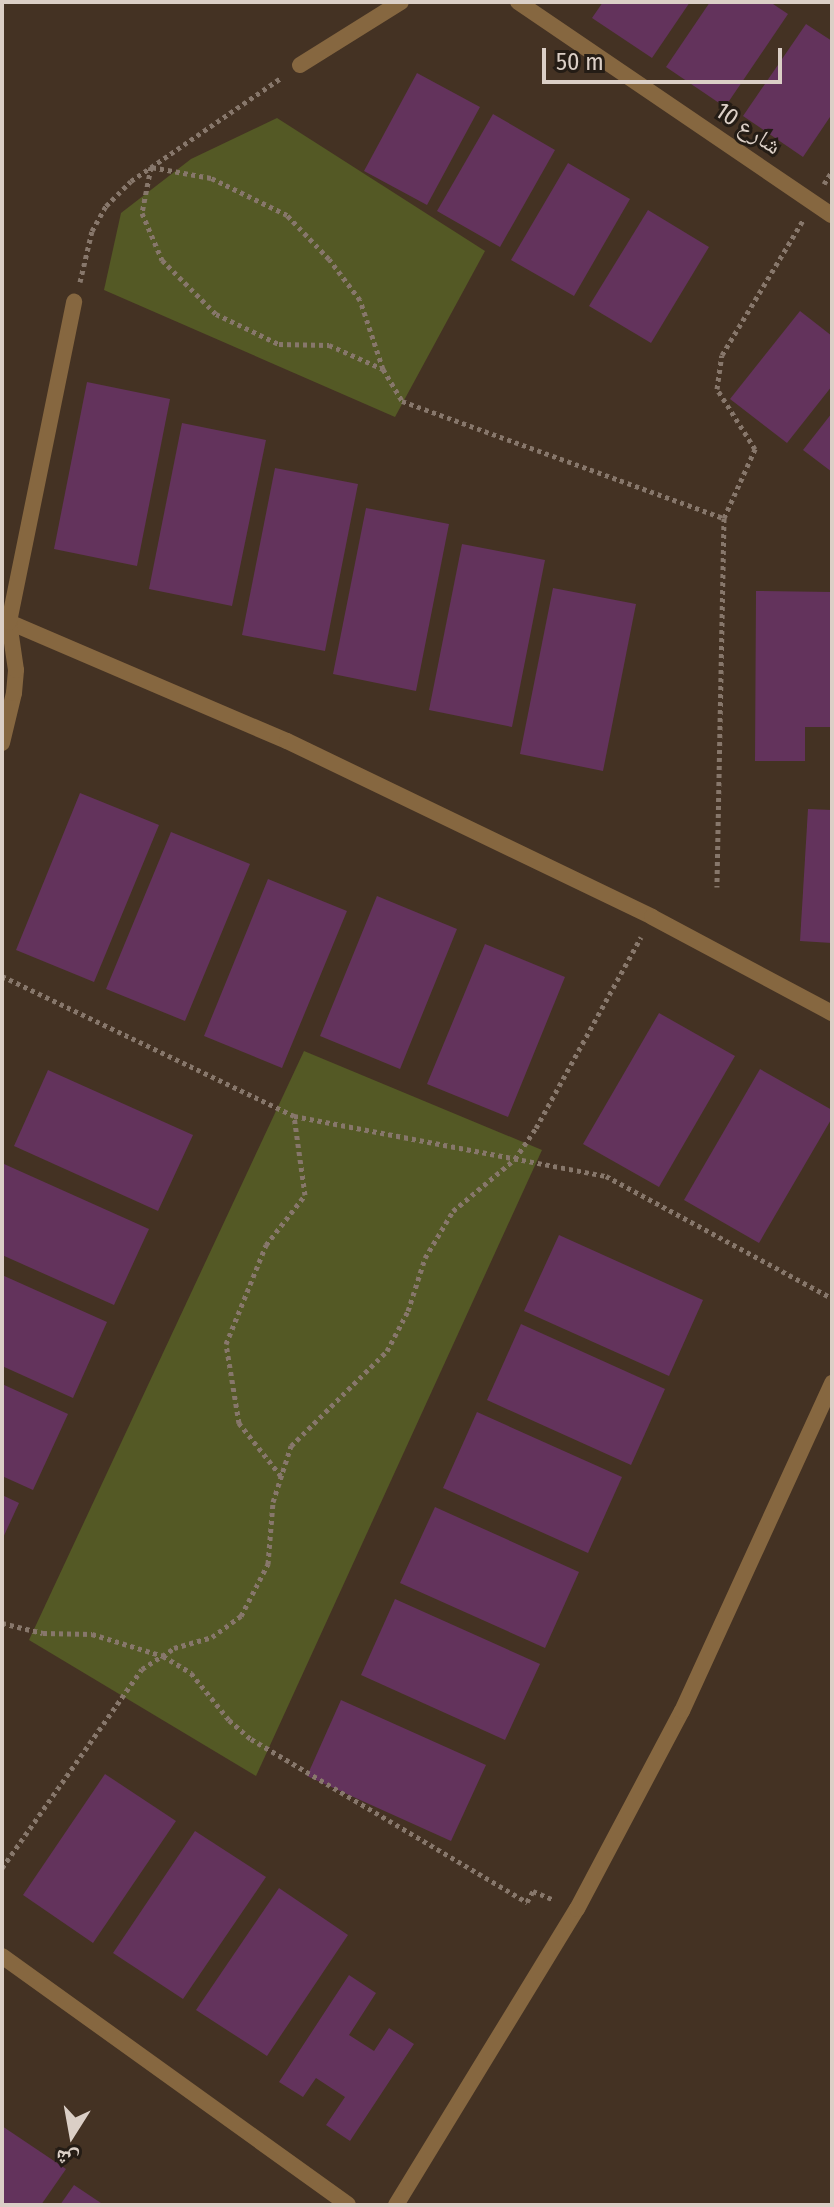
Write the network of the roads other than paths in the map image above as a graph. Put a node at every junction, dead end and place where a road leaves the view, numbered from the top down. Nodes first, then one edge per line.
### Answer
1 (401, 2) edge
2 (518, 2) edge
3 (300, 65) road end
4 (832, 215) edge
5 (74, 302) road end
6 (9, 622) junction
7 (2, 743) edge
8 (832, 1013) edge
9 (832, 1383) edge
10 (2, 1956) edge
11 (348, 2205) edge
12 (396, 2205) edge

1 - 3 street
2 - 4 street, شارع 10
5 - 6 street
6 - 7 street
6 - 8 street
9 - 12 street
10 - 11 street

